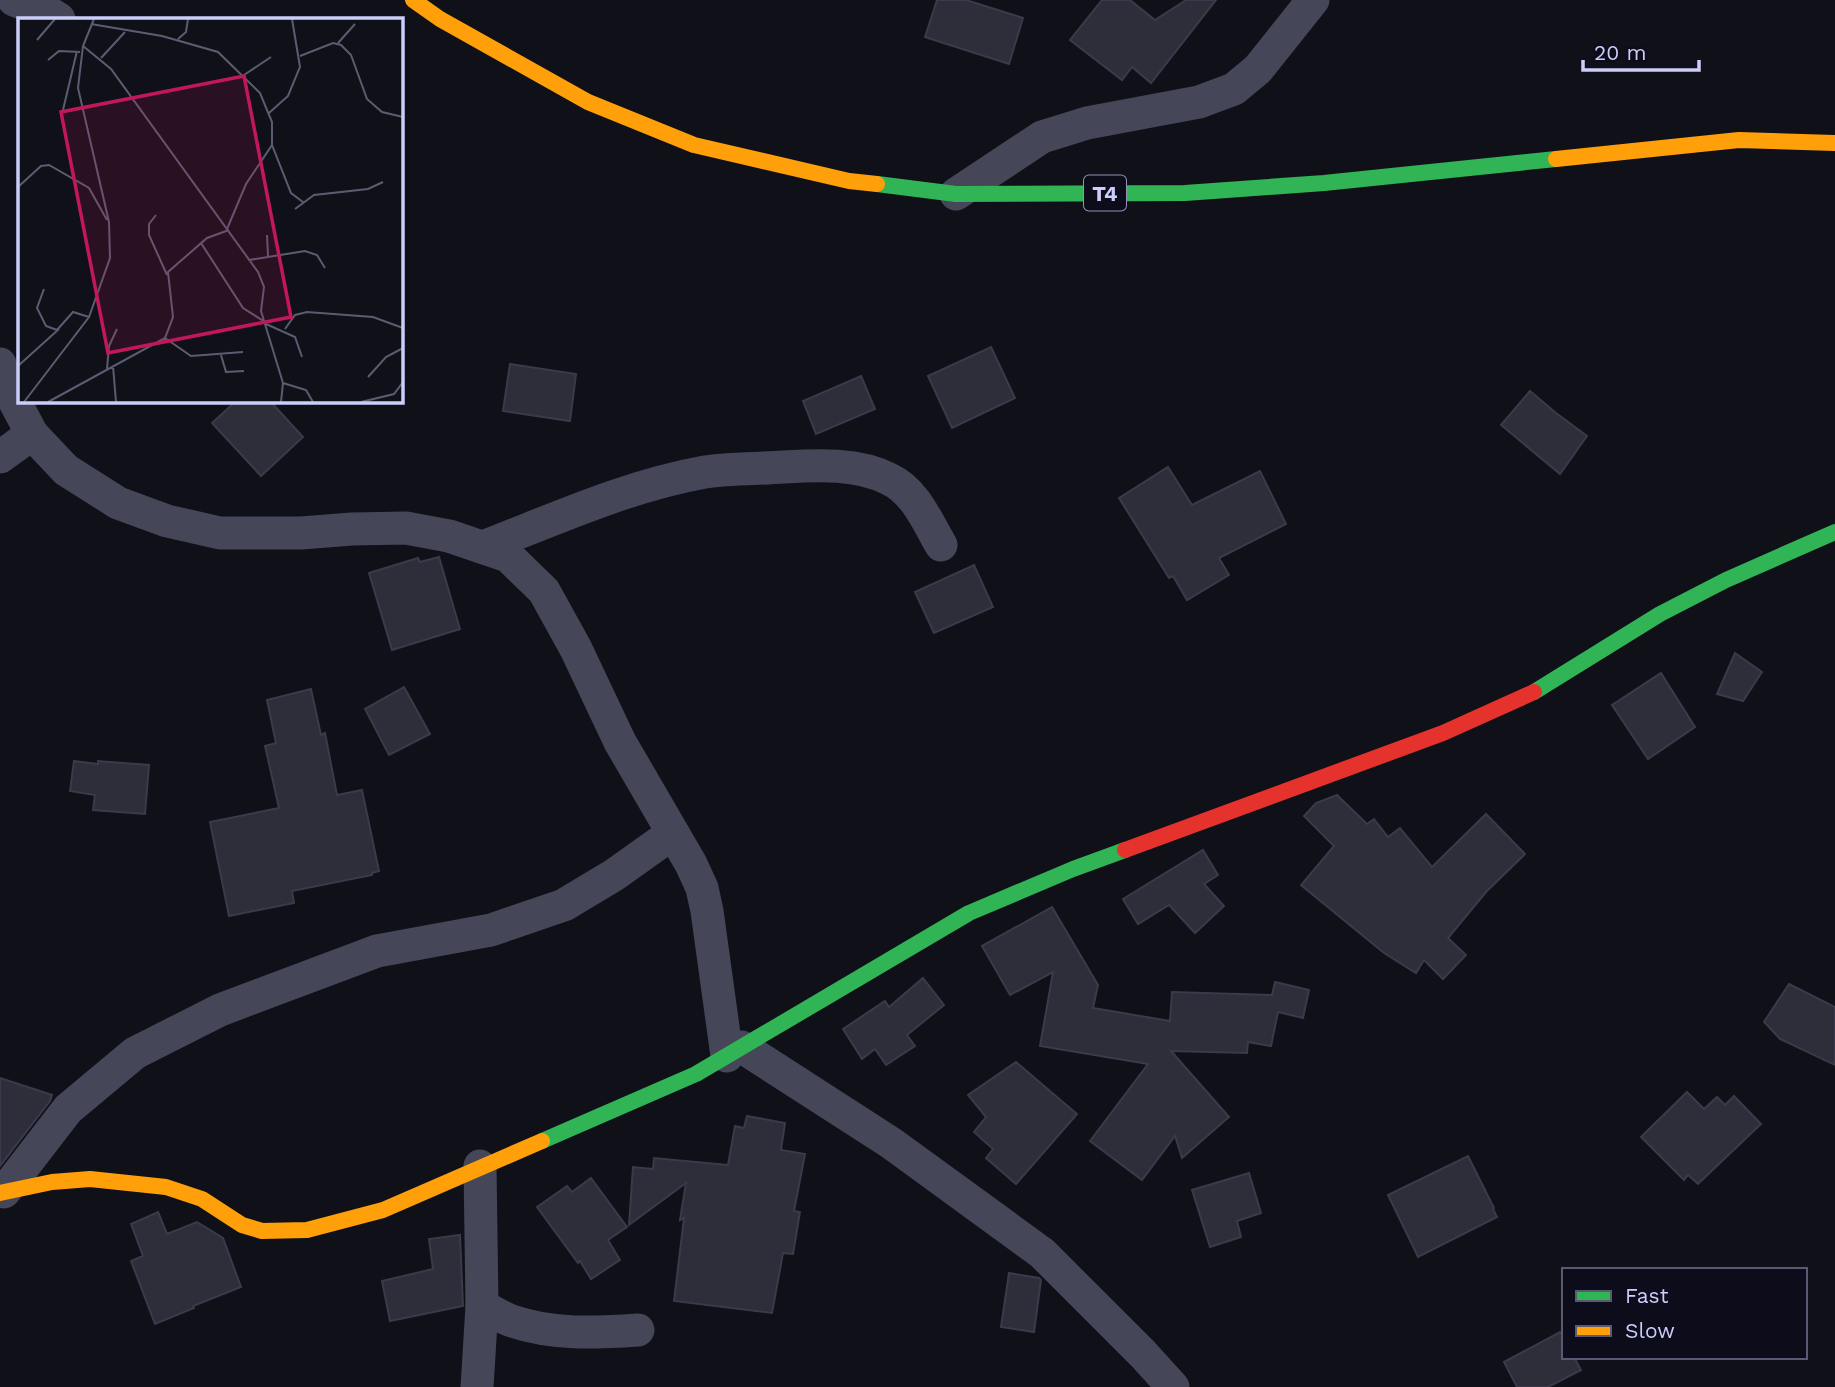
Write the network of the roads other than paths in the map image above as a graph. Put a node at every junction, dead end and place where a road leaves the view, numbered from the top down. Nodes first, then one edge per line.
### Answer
1 (14, 0) edge
2 (413, 0) edge
3 (1313, 0) edge
4 (58, 18) edge
5 (1835, 143) edge
6 (956, 194) junction
7 (0, 364) edge
8 (32, 434) junction
9 (0, 457) edge
10 (1835, 532) edge
11 (941, 545) dead end
12 (483, 547) junction
13 (673, 833) junction
14 (734, 1051) junction
15 (480, 1166) junction
16 (2, 1193) edge
17 (482, 1306) junction
18 (638, 1330) dead end
19 (477, 1387) edge
20 (1173, 1387) edge

1 - 4 street
2 - 6 main road, T4
3 - 6 street
5 - 6 main road, T4
7 - 8 street
8 - 9 street
8 - 12 street
10 - 14 main road
11 - 12 street
12 - 13 street
13 - 14 street
13 - 16 street
14 - 15 main road
14 - 20 street
15 - 16 main road
15 - 17 street
17 - 18 street
17 - 19 street

